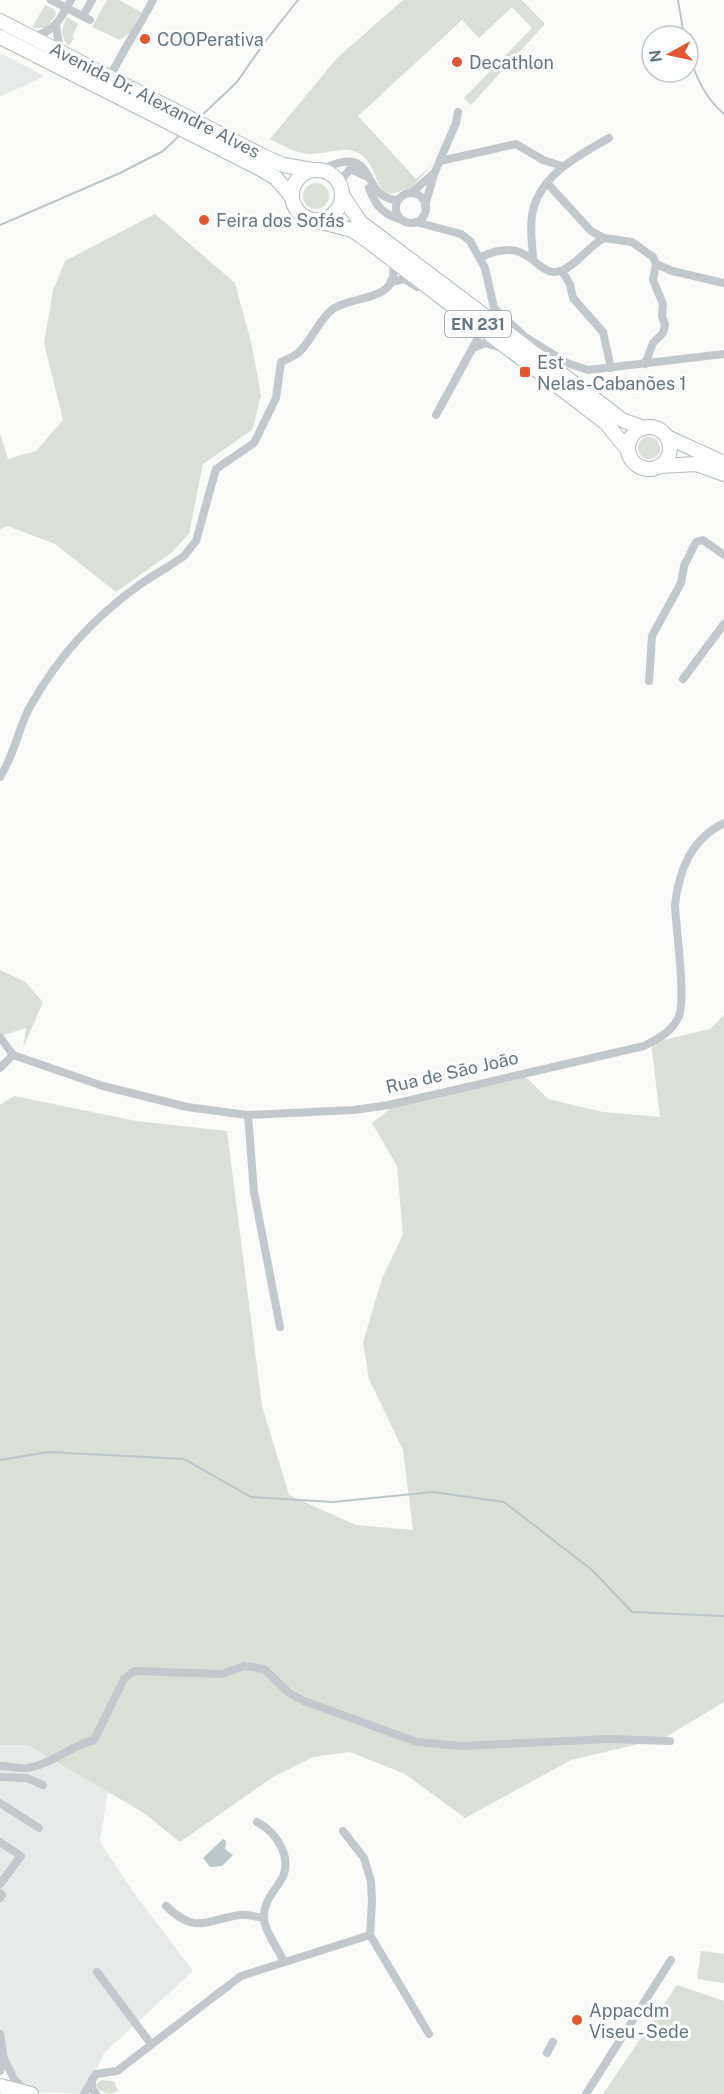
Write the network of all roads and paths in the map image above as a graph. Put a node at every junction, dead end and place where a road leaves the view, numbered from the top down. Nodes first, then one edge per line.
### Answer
1 (51, 0) edge
2 (92, 0) edge
3 (153, 0) edge
4 (68, 4) edge
5 (0, 21) edge
6 (56, 26) junction
7 (0, 37) edge
8 (32, 37) junction
9 (65, 54) junction
10 (110, 77) junction
11 (458, 112) dead end
12 (609, 138) dead end
13 (440, 161) junction
14 (562, 166) junction
15 (317, 170) junction
16 (434, 174) junction
17 (547, 183) junction
18 (340, 189) junction
19 (411, 193) junction
20 (292, 197) junction
21 (398, 200) junction
22 (425, 206) junction
23 (314, 220) junction
24 (402, 220) junction
25 (416, 222) junction
26 (604, 238) junction
27 (481, 257) junction
28 (532, 257) junction
29 (392, 258) junction
30 (656, 264) junction
31 (562, 271) junction
32 (391, 282) junction
33 (724, 283) edge
34 (434, 290) junction
35 (494, 308) junction
36 (476, 316) junction
37 (495, 324) junction
38 (473, 348) junction
39 (515, 351) junction
40 (724, 354) edge
41 (645, 364) junction
42 (611, 368) junction
43 (436, 415) dead end
44 (644, 428) junction
45 (667, 437) junction
46 (628, 450) junction
47 (724, 463) edge
48 (660, 466) junction
49 (724, 474) edge
50 (724, 555) edge
51 (724, 624) edge
52 (683, 679) dead end
53 (649, 681) dead end
54 (0, 777) edge
55 (724, 823) edge
56 (0, 1037) edge
57 (13, 1055) junction
58 (0, 1068) edge
59 (248, 1115) junction
60 (280, 1327) dead end
61 (670, 1741) dead end
62 (0, 1766) edge
63 (0, 1777) edge
64 (43, 1785) dead end
65 (0, 1803) edge
66 (257, 1822) dead end
67 (39, 1828) dead end
68 (343, 1831) dead end
69 (0, 1842) edge
70 (0, 1884) edge
71 (0, 1893) edge
72 (0, 1898) edge
73 (166, 1906) dead end
74 (263, 1918) junction
75 (370, 1935) junction
76 (283, 1960) junction
77 (671, 1960) dead end
78 (97, 1972) dead end
79 (0, 2034) edge
80 (429, 2034) dead end
81 (553, 2042) dead end
82 (151, 2044) junction
83 (547, 2053) dead end
84 (4, 2058) junction
85 (0, 2071) edge
86 (93, 2077) junction
87 (0, 2086) edge
88 (29, 2094) edge
89 (84, 2094) edge
90 (96, 2094) edge
91 (586, 2094) edge

1 - 4 street
2 - 4 street
3 - 10 street
4 - 6 street
5 - 8 main road, Avenida Dr. Alexandre Alves / EN 231
6 - 8 street
6 - 9 street
7 - 20 main road, Avenida Dr. Alexandre Alves / EN 231
8 - 9 main road, Avenida Dr. Alexandre Alves / EN 231
9 - 10 main road, Avenida Dr. Alexandre Alves / EN 231
10 - 15 main road, Avenida Dr. Alexandre Alves / EN 231
11 - 13 street
12 - 14 street
13 - 14 street
13 - 16 street
14 - 17 street
15 - 18 main road, EN 231
15 - 20 main road
15 - 21 street
16 - 19 street
16 - 22 street
17 - 26 street
17 - 28 street
18 - 23 main road
18 - 24 street
18 - 36 main road, EN 231
19 - 21 street
19 - 22 street
20 - 23 main road, EN 231
21 - 24 street
22 - 25 street
23 - 29 main road, EN 231
24 - 25 street
25 - 27 street
26 - 30 street
26 - 31 street
27 - 28 street
27 - 35 street
28 - 31 street
29 - 32 street
29 - 34 main road, EN 231
30 - 33 street
30 - 41 street
31 - 42 street
32 - 34 street
32 - 54 street
34 - 36 main road, EN 231
35 - 36 street
35 - 37 street
35 - 42 street
36 - 37 main road, EN 231
36 - 38 street
36 - 39 main road, EN 231
37 - 44 main road, EN 231
38 - 39 street
38 - 43 street
39 - 46 main road, EN 231
40 - 41 street
41 - 42 street
44 - 45 main road, EN 231
44 - 46 main road
45 - 47 main road, EN 231
45 - 48 main road
46 - 48 main road, EN 231
48 - 49 main road, EN 231
50 - 53 street
51 - 52 street
55 - 59 street, Rua de São João
56 - 57 street
57 - 58 street
57 - 59 street, Rua de São João
59 - 60 street
61 - 62 street
63 - 64 street
65 - 67 street
66 - 74 street
68 - 75 street
69 - 70 street
71 - 72 street
73 - 74 street
74 - 76 street
75 - 76 street
75 - 80 street
76 - 82 street
77 - 91 street
78 - 82 street
79 - 84 street
81 - 83 street
82 - 86 street
84 - 85 street
84 - 88 street
86 - 89 street
86 - 90 street
87 - 88 main road

